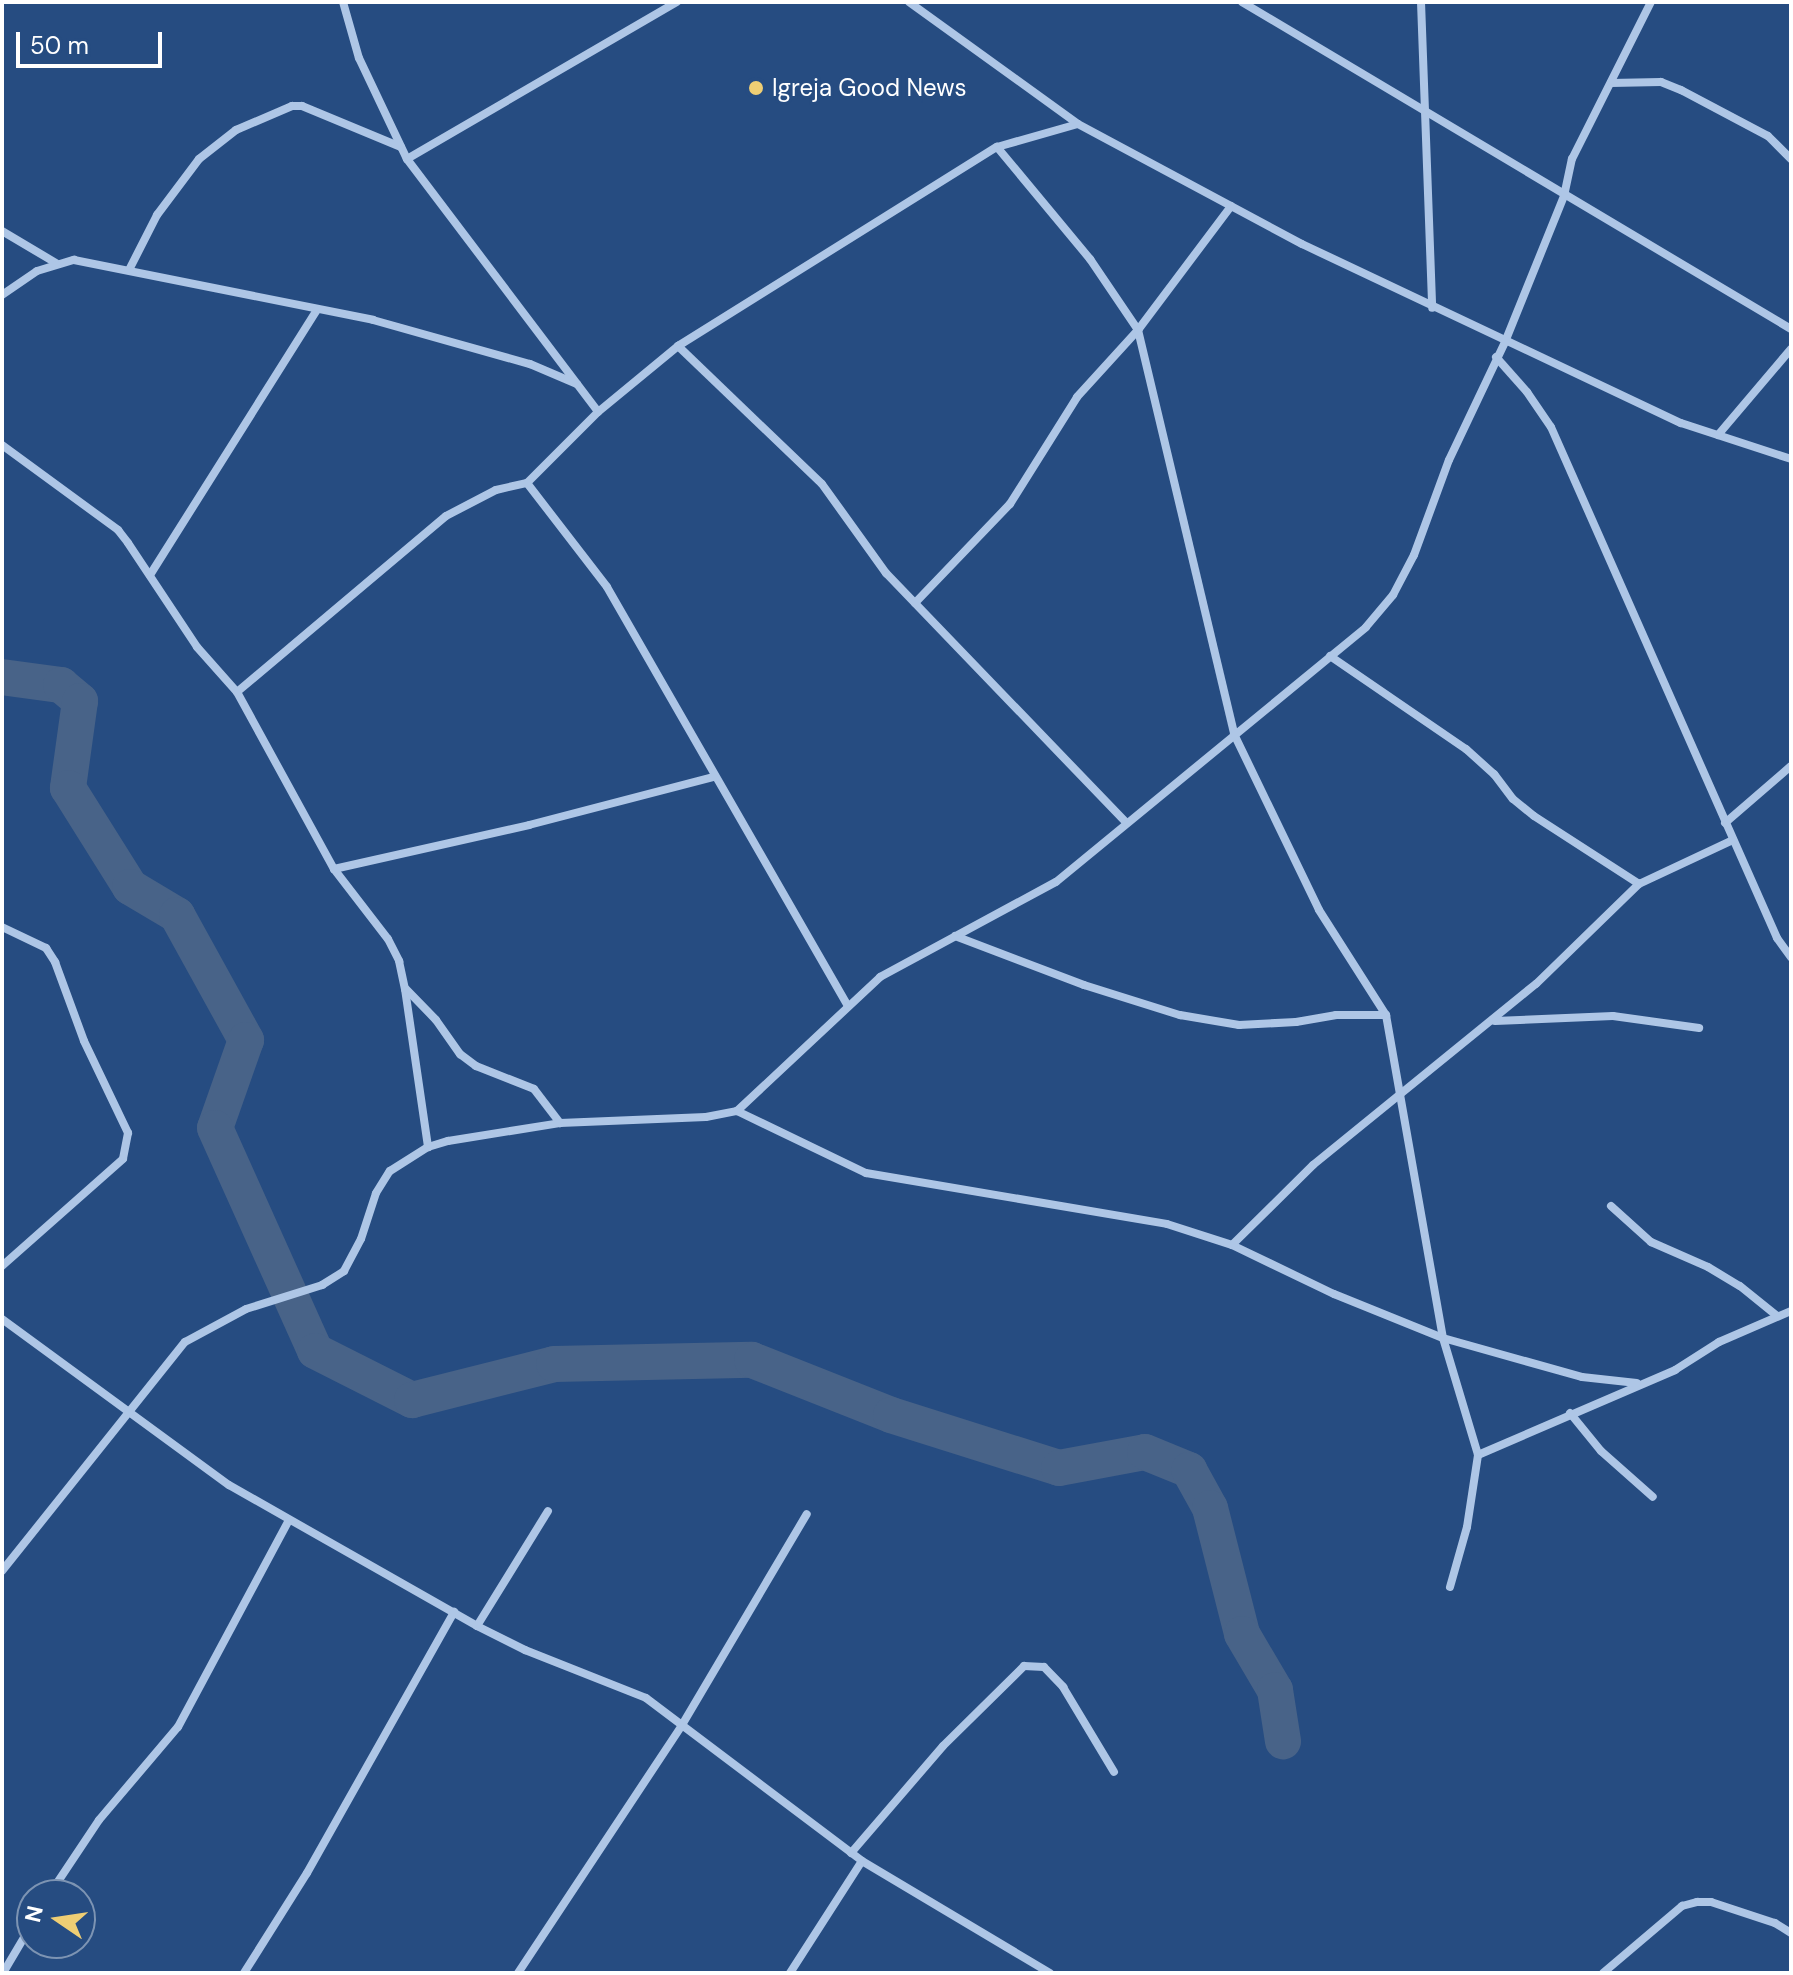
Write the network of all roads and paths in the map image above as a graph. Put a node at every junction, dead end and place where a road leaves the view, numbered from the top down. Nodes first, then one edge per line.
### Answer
1 (343, 2) edge
2 (677, 2) edge
3 (909, 2) edge
4 (1242, 2) edge
5 (1421, 2) edge
6 (1651, 2) edge
7 (1611, 83) junction
8 (1424, 112) junction
9 (1078, 124) junction
10 (401, 147) junction
11 (997, 147) junction
12 (407, 159) junction
13 (1791, 159) edge
14 (1564, 196) junction
15 (1231, 206) junction
16 (2, 231) edge
17 (56, 263) junction
18 (129, 270) junction
19 (2, 295) edge
20 (1432, 308) junction
21 (317, 310) junction
22 (1791, 329) edge
23 (1138, 330) junction
24 (1505, 342) junction
25 (678, 346) junction
26 (1791, 349) edge
27 (1496, 357) junction
28 (578, 385) junction
29 (598, 412) junction
30 (1718, 435) junction
31 (2, 445) edge
32 (1791, 459) edge
33 (527, 483) junction
34 (150, 575) junction
35 (915, 603) junction
36 (1330, 656) junction
37 (237, 692) junction
38 (1234, 734) junction
39 (1791, 766) edge
40 (713, 777) junction
41 (1126, 822) junction
42 (1725, 823) junction
43 (1733, 840) junction
44 (334, 869) junction
45 (1639, 884) junction
46 (2, 927) edge
47 (955, 936) junction
48 (1791, 957) edge
49 (405, 989) junction
50 (848, 1006) junction
51 (1386, 1015) junction
52 (1494, 1021) junction
53 (1699, 1028) dead end
54 (1399, 1094) junction
55 (737, 1111) junction
56 (560, 1123) junction
57 (428, 1147) junction
58 (1611, 1206) dead end
59 (1232, 1245) junction
60 (2, 1266) edge
61 (1791, 1311) edge
62 (1777, 1316) junction
63 (2, 1319) edge
64 (1443, 1338) junction
65 (1640, 1383) junction
66 (130, 1413) junction
67 (1570, 1413) junction
68 (1478, 1455) junction
69 (1653, 1497) dead end
70 (548, 1511) dead end
71 (807, 1514) dead end
72 (289, 1520) junction
73 (2, 1571) edge
74 (1450, 1587) dead end
75 (454, 1612) junction
76 (477, 1626) junction
77 (682, 1725) junction
78 (1114, 1772) dead end
79 (851, 1853) junction
80 (862, 1861) junction
81 (60, 1879) edge
82 (1791, 1933) edge
83 (16, 1951) edge
84 (3, 1973) edge
85 (244, 1973) edge
86 (518, 1973) edge
87 (790, 1973) edge
88 (1049, 1973) edge
89 (1603, 1973) edge

1 - 10 street
2 - 12 street
3 - 9 street
4 - 8 street
5 - 8 street
6 - 7 street
7 - 13 street
7 - 14 street
8 - 14 street
8 - 20 street
9 - 11 street
9 - 15 street
10 - 12 street
10 - 18 street
11 - 23 street
11 - 25 street
12 - 28 street
14 - 22 street
14 - 24 street
15 - 20 street
15 - 23 street
16 - 17 street
17 - 18 street
17 - 19 street
18 - 21 street
20 - 24 street
21 - 28 street
21 - 34 street
23 - 35 street
23 - 38 street
24 - 27 street
24 - 30 street
25 - 29 street
25 - 35 street
26 - 30 street
27 - 36 street
27 - 42 street
28 - 29 street
29 - 33 street
30 - 32 street
31 - 34 street
33 - 37 street
33 - 40 street
34 - 37 street
35 - 41 street
36 - 38 street
36 - 45 street
37 - 44 street
38 - 41 street
38 - 51 street
39 - 42 street
40 - 44 street
40 - 50 street
41 - 47 street
42 - 43 street
43 - 45 street
43 - 48 street
44 - 49 street
45 - 52 street
46 - 60 street
47 - 50 street
47 - 51 street
49 - 56 street
49 - 57 street
50 - 55 street
51 - 54 street
52 - 53 street
52 - 54 street
54 - 59 street
54 - 64 street
55 - 56 street
55 - 59 street
56 - 57 street
57 - 66 street
58 - 62 street
59 - 64 street
61 - 62 street
62 - 65 street
63 - 66 street
64 - 65 street
64 - 68 street
65 - 67 street
66 - 72 street
66 - 73 street
67 - 68 street
67 - 69 street
68 - 74 street
70 - 76 street
71 - 77 street
72 - 75 street
72 - 81 street
75 - 76 street
75 - 85 street
76 - 77 street
77 - 79 street
77 - 86 street
78 - 79 street
79 - 80 street
80 - 87 street
80 - 88 street
82 - 89 street
83 - 84 street

